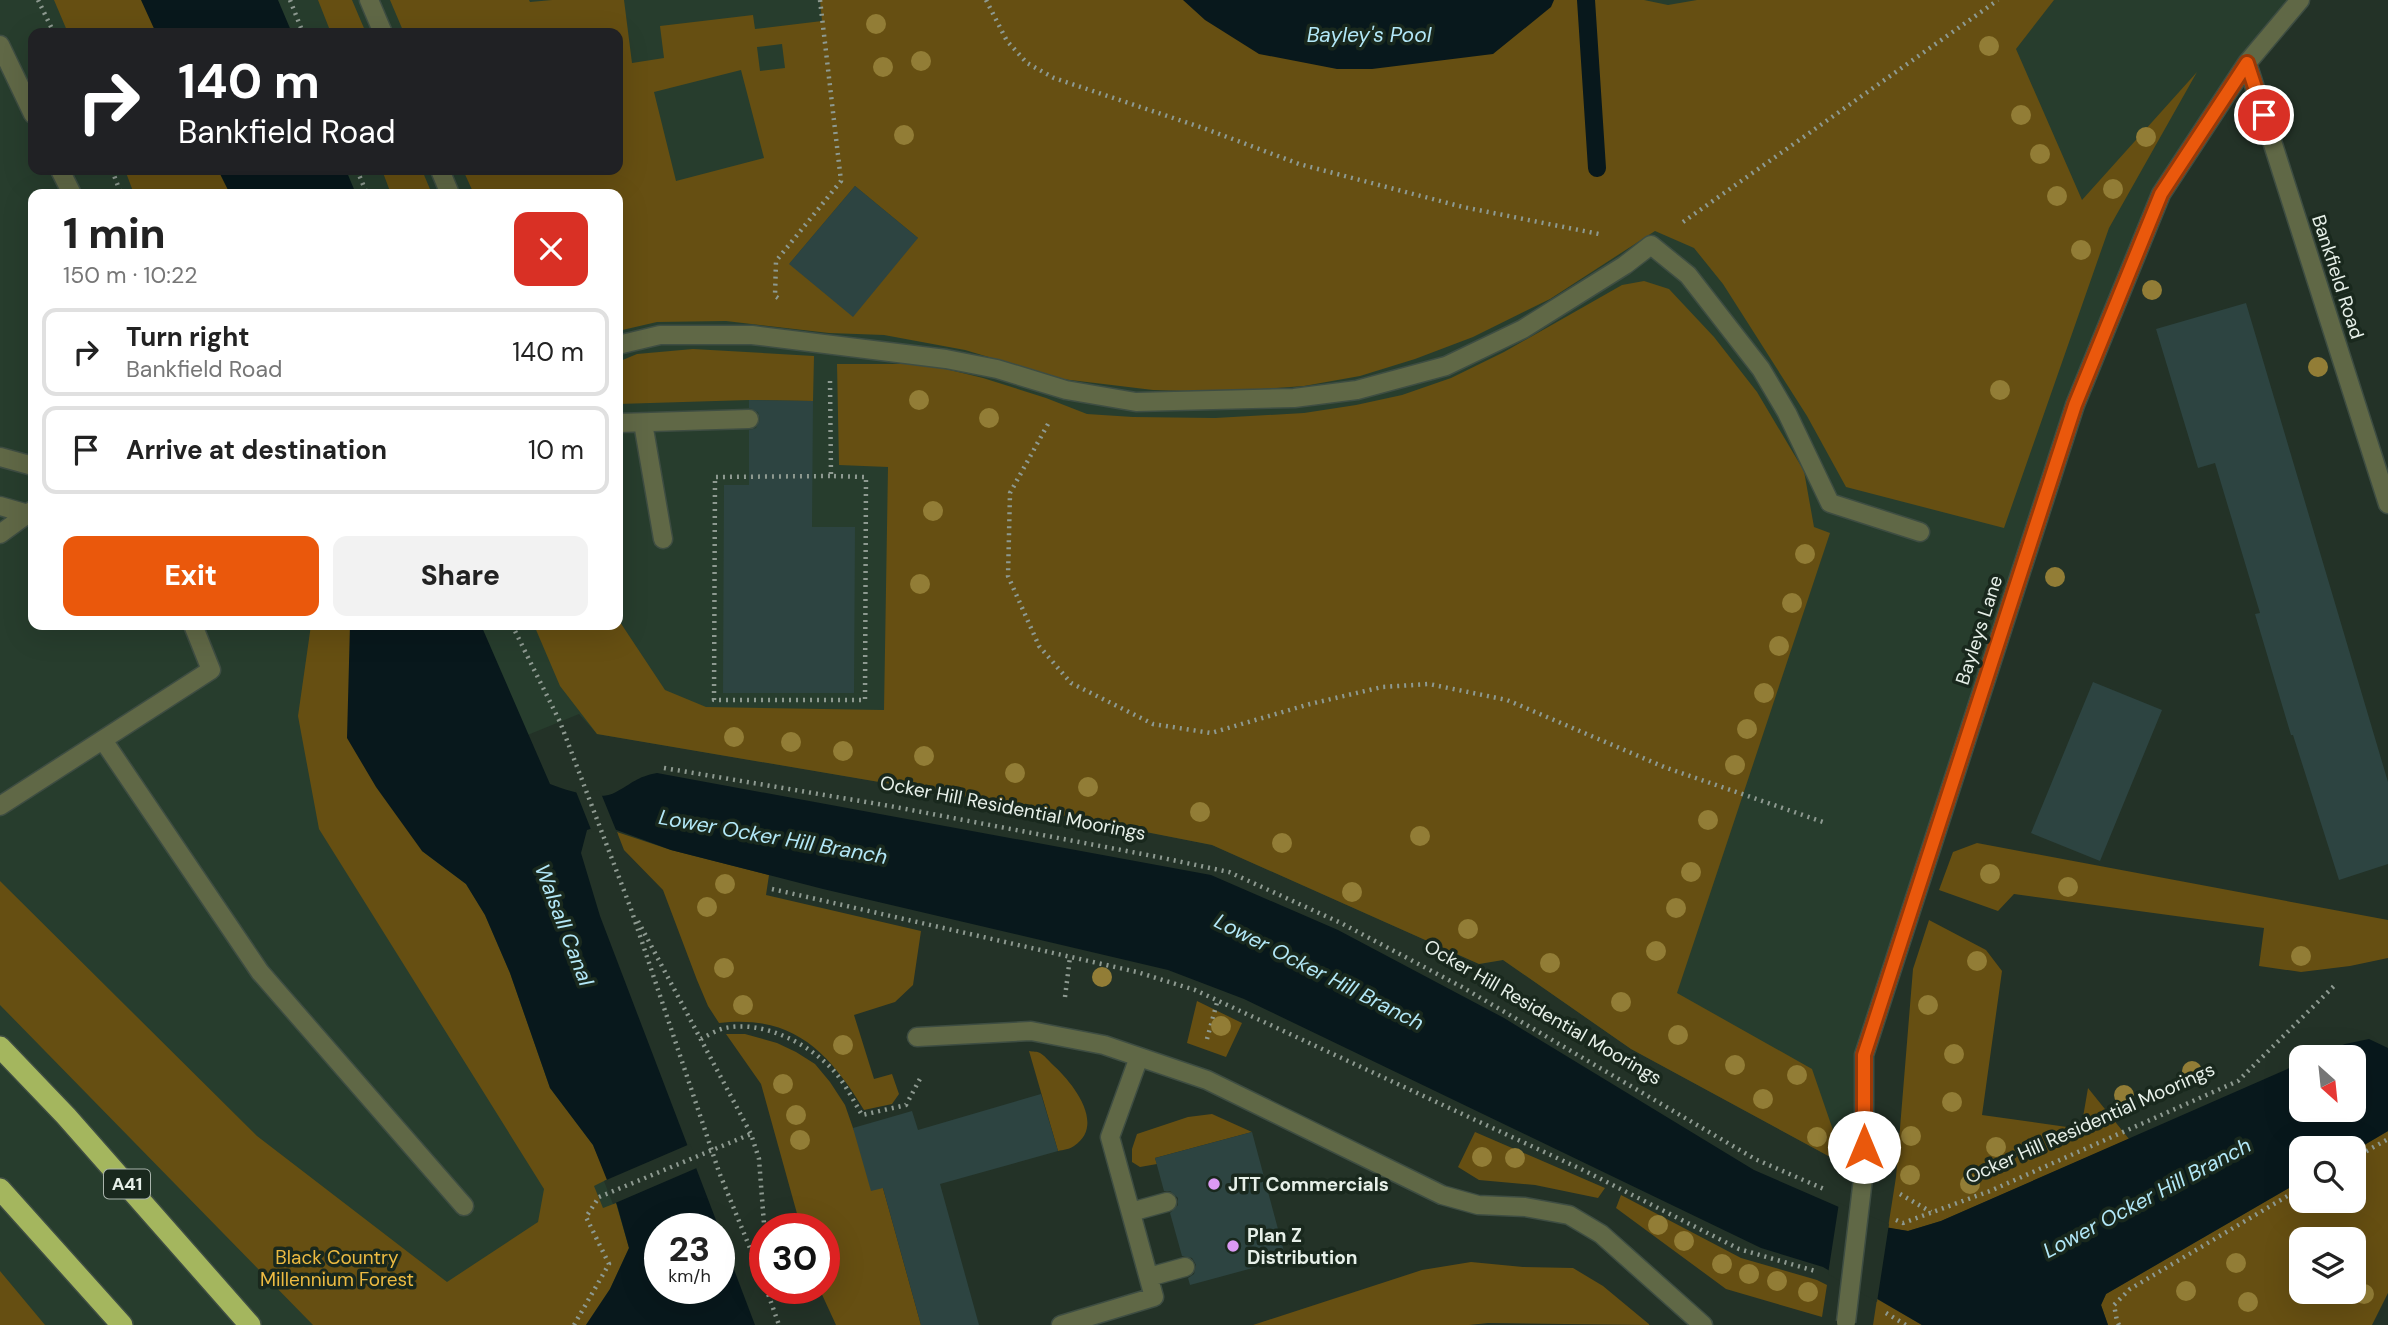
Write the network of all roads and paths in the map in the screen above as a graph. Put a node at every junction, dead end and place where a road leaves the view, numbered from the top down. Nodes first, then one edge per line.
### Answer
1 (38, 0) edge
2 (290, 0) edge
3 (369, 0) edge
4 (820, 0) edge
5 (986, 0) edge
6 (1998, 0) edge
7 (2301, 0) edge
8 (52, 28) edge
9 (301, 28) edge
10 (381, 28) edge
11 (0, 45) edge
12 (2247, 63) junction
13 (28, 104) edge
14 (1651, 244) junction
15 (786, 302) dead end
16 (623, 344) edge
17 (829, 346) junction
18 (1066, 390) junction
19 (749, 419) dead end
20 (623, 423) edge
21 (643, 423) junction
22 (0, 457) edge
23 (28, 465) edge
24 (831, 476) junction
25 (2388, 504) edge
26 (0, 506) edge
27 (28, 511) edge
28 (28, 514) edge
29 (1920, 532) dead end
30 (0, 534) edge
31 (663, 539) dead end
32 (195, 630) edge
33 (514, 630) edge
34 (103, 740) junction
35 (664, 768) dead end
36 (0, 806) edge
37 (1824, 822) dead end
38 (772, 888) dead end
39 (631, 909) junction
40 (2334, 986) dead end
41 (917, 1037) joint
42 (701, 1039) junction
43 (0, 1047) edge
44 (1139, 1056) junction
45 (751, 1134) junction
46 (2388, 1139) edge
47 (2366, 1151) edge
48 (0, 1189) edge
49 (1829, 1191) dead end
50 (1894, 1191) dead end
51 (2289, 1195) edge
52 (1167, 1202) dead end
53 (464, 1206) dead end
54 (1131, 1212) junction
55 (763, 1213) edge
56 (1932, 1213) junction
57 (1891, 1218) dead end
58 (749, 1244) edge
59 (1185, 1267) dead end
60 (1820, 1273) dead end
61 (1149, 1277) junction
62 (772, 1304) edge
63 (1885, 1312) dead end
64 (1846, 1323) edge
65 (122, 1325) edge
66 (250, 1325) edge
67 (575, 1325) edge
68 (779, 1325) edge
69 (1061, 1325) edge
70 (1703, 1325) edge
71 (1906, 1325) edge
72 (2119, 1325) edge

1 - 8 path
2 - 9 path
3 - 10 street
4 - 15 path
5 - 14 path
6 - 14 path
7 - 12 street, Bayleys Lane
11 - 13 street
12 - 25 street, Bankfield Road
12 - 64 street, Bayleys Lane, bridge
14 - 18 street
14 - 29 street
16 - 17 street
17 - 18 street
17 - 24 path
18 - 37 path
19 - 21 street
20 - 21 street
21 - 31 street
22 - 23 street
24 - 24 path
26 - 27 street
28 - 30 street
32 - 34 street
33 - 39 path
34 - 36 street
34 - 53 street
35 - 49 path, Ocker Hill Residential Moorings
38 - 60 path
39 - 42 path
39 - 58 path
40 - 56 path, Ocker Hill Residential Moorings
41 - 42 path
41 - 44 street
42 - 45 path
43 - 66 highway, A41
44 - 54 street
44 - 70 street
45 - 55 path
45 - 67 path, bridge
46 - 47 path
48 - 65 highway
50 - 56 path
51 - 72 path
52 - 54 street
54 - 61 street
56 - 57 path, Ocker Hill Residential Moorings
59 - 61 street
61 - 69 street
62 - 68 path
63 - 71 path

